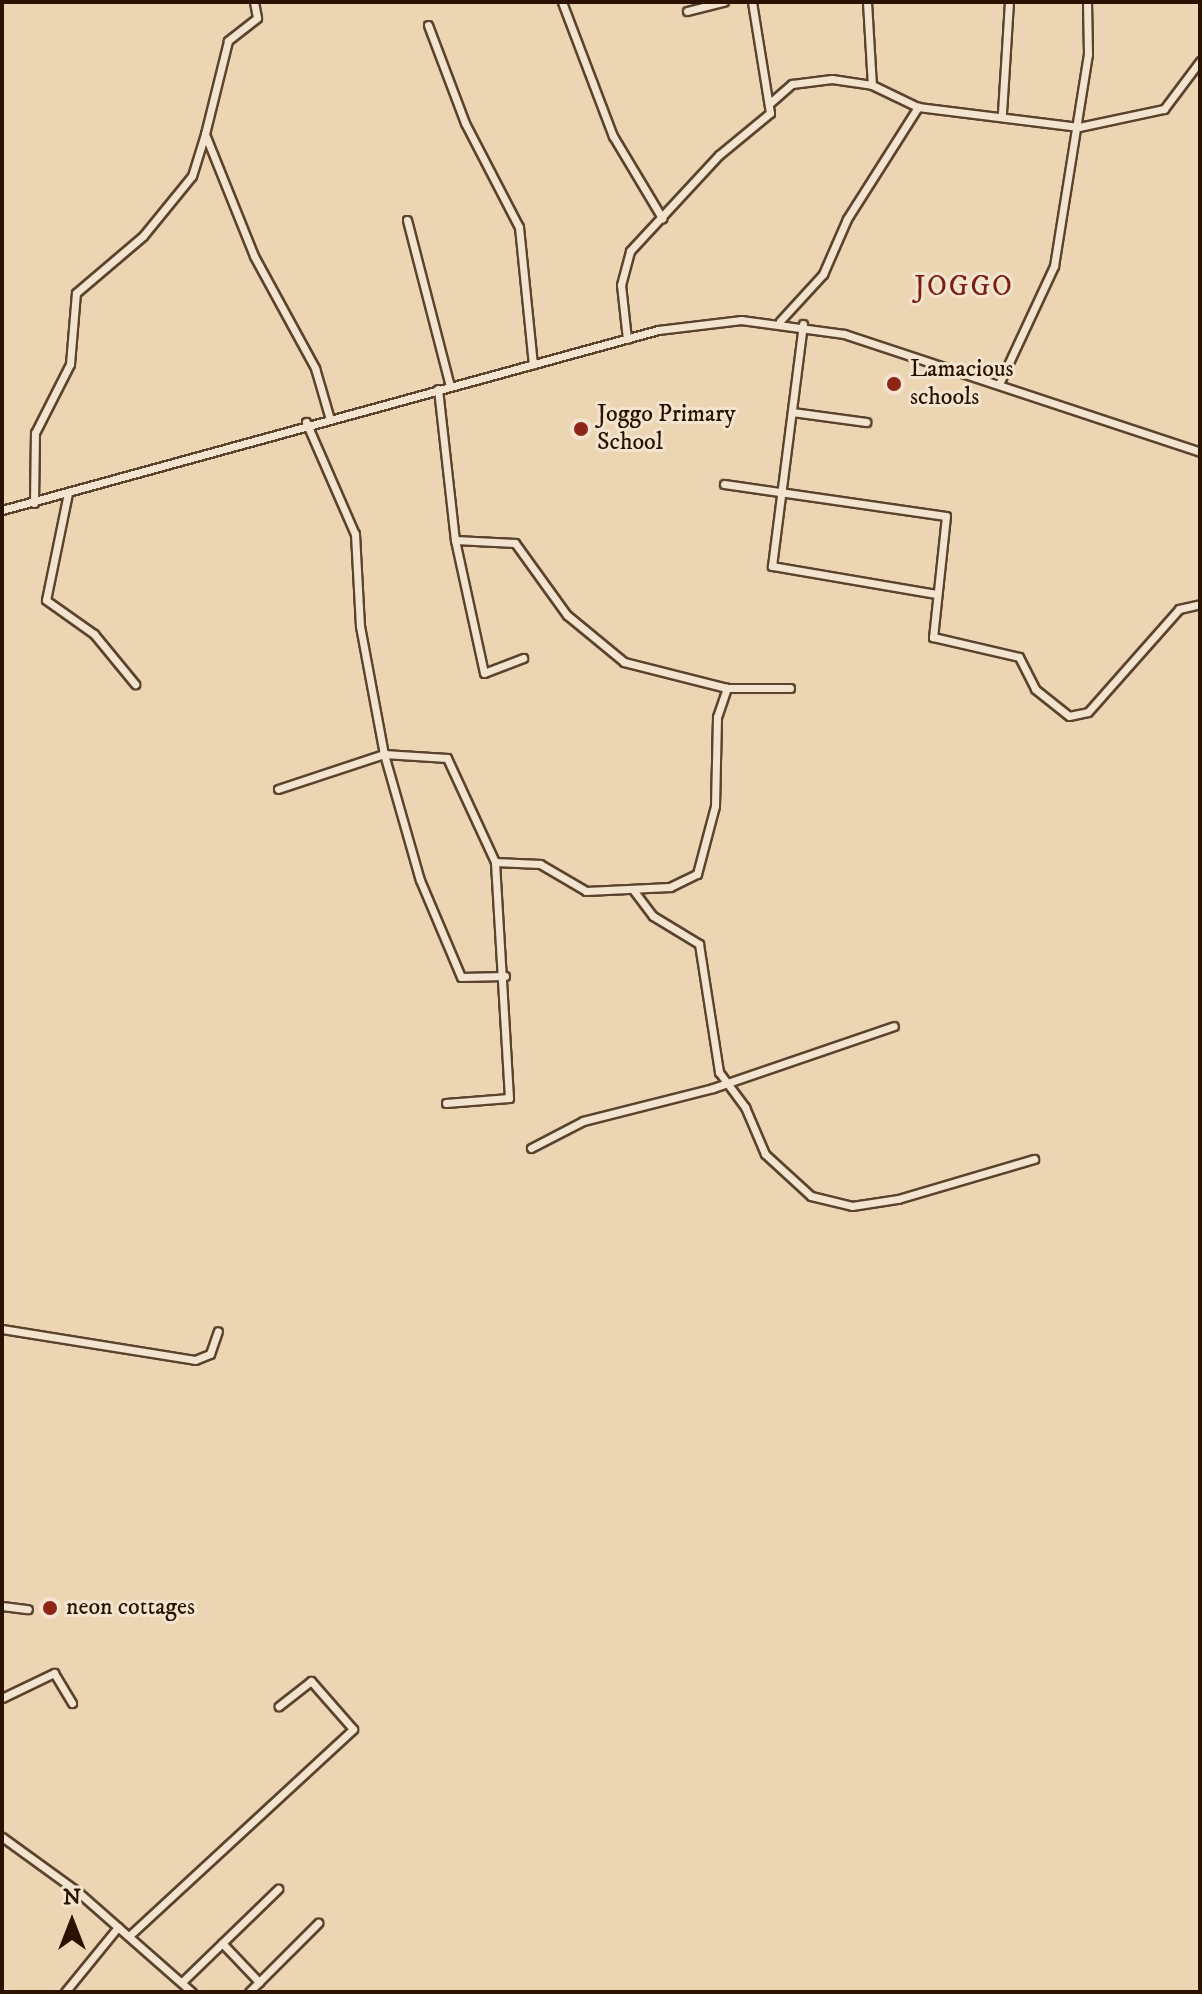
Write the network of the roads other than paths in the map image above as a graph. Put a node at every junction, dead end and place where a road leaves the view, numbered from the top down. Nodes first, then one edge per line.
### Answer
1 (254, 2) edge
2 (562, 2) edge
3 (724, 2) edge
4 (752, 2) edge
5 (867, 2) edge
6 (1009, 2) edge
7 (1087, 2) edge
8 (687, 11) dead end
9 (428, 25) dead end
10 (1200, 61) edge
11 (872, 85) junction
12 (770, 103) junction
13 (918, 107) junction
14 (1002, 113) junction
15 (1079, 127) junction
16 (205, 134) junction
17 (662, 218) junction
18 (407, 220) dead end
19 (780, 321) junction
20 (803, 324) junction
21 (627, 339) junction
22 (533, 364) junction
23 (999, 384) junction
24 (450, 386) junction
25 (438, 389) junction
26 (792, 412) junction
27 (329, 416) junction
28 (306, 422) junction
29 (866, 422) dead end
30 (1200, 452) edge
31 (724, 484) dead end
32 (780, 489) junction
33 (68, 493) junction
34 (34, 503) junction
35 (2, 510) edge
36 (455, 540) junction
37 (936, 594) junction
38 (1200, 604) edge
39 (523, 658) dead end
40 (135, 684) dead end
41 (727, 688) junction
42 (790, 688) dead end
43 (384, 754) junction
44 (278, 789) dead end
45 (495, 862) junction
46 (634, 891) junction
47 (505, 976) junction
48 (894, 1026) dead end
49 (725, 1083) junction
50 (446, 1103) dead end
51 (531, 1148) dead end
52 (1034, 1159) dead end
53 (2, 1329) edge
54 (218, 1331) dead end
55 (2, 1606) edge
56 (28, 1609) dead end
57 (2, 1698) edge
58 (72, 1703) dead end
59 (279, 1706) dead end
60 (2, 1837) edge
61 (278, 1889) dead end
62 (318, 1923) dead end
63 (118, 1927) junction
64 (129, 1936) junction
65 (222, 1943) junction
66 (182, 1982) junction
67 (259, 1982) junction
68 (65, 1992) edge
69 (192, 1992) edge
70 (249, 1992) edge

1 - 16 street
2 - 17 street
3 - 8 street
4 - 12 street
5 - 11 street
6 - 14 street
7 - 15 street
9 - 22 street
10 - 15 street
11 - 12 street
11 - 13 street
12 - 17 street
13 - 14 street
13 - 19 street
14 - 15 street
15 - 23 street
16 - 27 street
16 - 34 street
17 - 21 street
18 - 24 street
19 - 20 street
19 - 21 street
20 - 23 street
20 - 26 street
21 - 22 street
22 - 24 street
23 - 30 street
24 - 25 street
25 - 27 street
25 - 36 street
26 - 29 street
26 - 32 street
27 - 28 street
28 - 33 street
28 - 43 street
31 - 32 street
32 - 37 street
32 - 37 street
33 - 34 street
33 - 40 street
34 - 35 street
36 - 39 street
36 - 41 street
37 - 38 street
41 - 42 street
41 - 46 street
43 - 44 street
43 - 45 street
43 - 47 street
45 - 46 street
45 - 47 street
46 - 49 street
47 - 50 street
48 - 49 street
49 - 51 street
49 - 52 street
53 - 54 street
55 - 56 street
57 - 58 street
59 - 64 street
60 - 63 street
61 - 65 street
62 - 67 street
63 - 64 street
63 - 68 street
64 - 66 street
65 - 66 street
65 - 67 street
66 - 69 street
67 - 70 street

